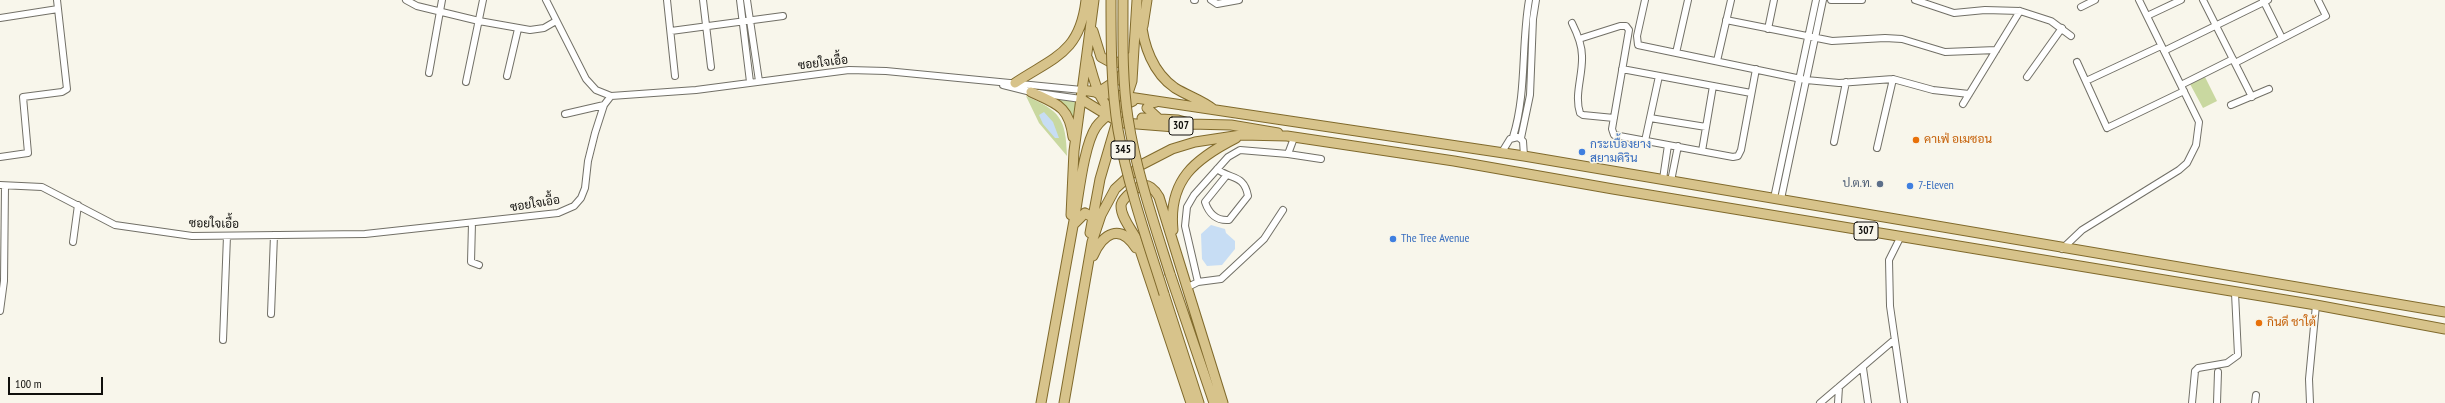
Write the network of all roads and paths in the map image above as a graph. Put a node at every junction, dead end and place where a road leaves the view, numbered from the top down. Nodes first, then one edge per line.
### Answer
1 (57, 0) edge
2 (406, 0) edge
3 (442, 0) edge
4 (483, 0) edge
5 (546, 0) edge
6 (667, 0) edge
7 (704, 0) edge
8 (740, 0) edge
9 (747, 0) edge
10 (1086, 0) edge
11 (1094, 0) edge
12 (1112, 0) edge
13 (1123, 0) edge
14 (1138, 0) edge
15 (1146, 0) edge
16 (1211, 0) edge
17 (1239, 0) edge
18 (1529, 0) edge
19 (1536, 0) edge
20 (1645, 0) edge
21 (1688, 0) edge
22 (1731, 0) edge
23 (1774, 0) edge
24 (1816, 0) edge
25 (1823, 0) edge
26 (1832, 0) edge
27 (1862, 0) edge
28 (1915, 0) edge
29 (2095, 0) edge
30 (2139, 0) edge
31 (2181, 0) edge
32 (2203, 0) edge
33 (2318, 0) edge
34 (2265, 1) edge
35 (2081, 7) dead end
36 (58, 8) junction
37 (2020, 11) junction
38 (440, 12) junction
39 (783, 16) dead end
40 (2147, 16) junction
41 (0, 18) edge
42 (1091, 19) junction
43 (749, 20) junction
44 (1726, 20) junction
45 (479, 21) junction
46 (556, 21) junction
47 (742, 22) junction
48 (1572, 23) dead end
49 (706, 25) junction
50 (2216, 26) junction
51 (2062, 28) junction
52 (518, 29) junction
53 (1768, 29) junction
54 (671, 31) junction
55 (1142, 31) junction
56 (2071, 36) dead end
57 (1808, 37) junction
58 (2282, 38) junction
59 (1579, 39) junction
60 (1815, 39) junction
61 (2163, 48) junction
62 (1135, 50) junction
63 (1996, 50) junction
64 (1676, 52) junction
65 (1087, 57) junction
66 (1717, 61) junction
67 (2234, 61) junction
68 (2077, 62) dead end
69 (711, 67) dead end
70 (1622, 69) junction
71 (1756, 69) junction
72 (429, 73) dead end
73 (507, 76) dead end
74 (675, 76) dead end
75 (1659, 76) junction
76 (2027, 77) dead end
77 (1799, 78) junction
78 (1893, 79) junction
79 (1806, 80) junction
80 (759, 81) junction
81 (2086, 81) junction
82 (466, 82) dead end
83 (750, 82) junction
84 (1846, 82) junction
85 (996, 83) junction
86 (1015, 83) junction
87 (1713, 86) junction
88 (2182, 88) junction
89 (2269, 89) dead end
90 (1031, 92) junction
91 (1099, 92) junction
92 (1751, 93) junction
93 (1969, 94) junction
94 (1081, 95) junction
95 (612, 96) junction
96 (1090, 96) junction
97 (2252, 97) junction
98 (1126, 101) junction
99 (1156, 102) junction
100 (1963, 104) dead end
101 (604, 105) junction
102 (2230, 106) dead end
103 (1214, 110) junction
104 (565, 114) dead end
105 (1114, 116) junction
106 (1614, 118) junction
107 (1650, 118) junction
108 (1159, 119) junction
109 (1190, 124) junction
110 (1706, 127) junction
111 (1241, 136) junction
112 (1290, 137) junction
113 (1514, 137) junction
114 (1521, 138) junction
115 (1645, 141) junction
116 (1834, 142) dead end
117 (1668, 145) junction
118 (1678, 146) junction
119 (1877, 148) dead end
120 (1074, 151) junction
121 (1702, 151) junction
122 (1502, 152) junction
123 (1288, 154) junction
124 (1524, 156) junction
125 (0, 158) edge
126 (1321, 159) dead end
127 (1217, 169) junction
128 (1226, 176) junction
129 (1667, 180) junction
130 (2, 186) edge
131 (1194, 195) junction
132 (1778, 198) junction
133 (1205, 202) junction
134 (78, 205) junction
135 (1283, 210) dead end
136 (1092, 217) junction
137 (472, 223) junction
138 (1074, 224) junction
139 (1964, 231) junction
140 (274, 235) junction
141 (227, 236) junction
142 (1901, 236) junction
143 (1174, 239) junction
144 (1070, 240) junction
145 (73, 242) dead end
146 (1962, 246) junction
147 (2062, 248) junction
148 (1140, 254) junction
149 (479, 265) dead end
150 (1085, 278) junction
151 (1198, 282) junction
152 (1188, 287) junction
153 (2235, 293) junction
154 (2316, 305) junction
155 (0, 311) edge
156 (2445, 312) edge
157 (271, 314) dead end
158 (2445, 329) edge
159 (222, 340) dead end
160 (1894, 340) junction
161 (1863, 368) junction
162 (2218, 372) dead end
163 (1839, 387) junction
164 (2256, 395) dead end
165 (2308, 402) edge
166 (1041, 403) edge
167 (1064, 403) edge
168 (1191, 403) edge
169 (1199, 403) edge
170 (1214, 403) edge
171 (1223, 403) edge
172 (1820, 403) edge
173 (1838, 403) edge
174 (1868, 403) edge
175 (1904, 403) edge
176 (2192, 403) edge
177 (2217, 403) edge
178 (2255, 403) edge

1 - 36 street
2 - 38 street
3 - 38 street
4 - 45 street
5 - 46 street
6 - 54 street
7 - 49 street
8 - 47 street
9 - 43 street
10 - 42 main road
10 - 86 main road
11 - 42 main road
12 - 169 main road, 345, bridge
13 - 170 main road, 345, bridge
14 - 55 main road
14 - 62 main road
15 - 55 main road
16 - 17 street
18 - 113 street
19 - 114 street
20 - 64 street
21 - 64 street
22 - 44 street
23 - 53 street
24 - 57 street
25 - 60 street
26 - 27 street
28 - 37 street
29 - 35 street
30 - 40 street
31 - 40 street
32 - 50 street
33 - 58 street
34 - 50 street
34 - 58 street
36 - 41 street
36 - 125 street
37 - 51 street
37 - 63 street
38 - 45 street
38 - 72 street
39 - 43 street
40 - 61 street
42 - 62 main road
42 - 65 main road
43 - 47 street
43 - 80 street
44 - 53 street
44 - 66 street
45 - 52 street
45 - 82 street
46 - 52 street
46 - 95 street
47 - 49 street
47 - 83 street
48 - 59 street
49 - 54 street
49 - 69 street
50 - 61 street
50 - 67 street
51 - 56 street
51 - 76 street
52 - 73 street
53 - 57 street
54 - 74 street
55 - 103 main road
57 - 60 street
57 - 77 street
58 - 67 street
59 - 70 street
59 - 106 street
60 - 63 street
60 - 79 street
61 - 81 street
61 - 88 street
62 - 91 main road
62 - 98 main road
63 - 93 street
64 - 66 street
65 - 91 main road
65 - 94 main road
66 - 71 street
67 - 88 street
67 - 97 street
68 - 81 street
70 - 75 street
70 - 106 street
71 - 77 street
71 - 92 street
75 - 87 street
75 - 107 street
77 - 79 street
77 - 132 street
78 - 84 street
78 - 93 street
78 - 119 street
79 - 84 street
79 - 132 street
80 - 83 street, ซอยใจเอื้อ
80 - 85 street, ซอยใจเอื้อ
81 - 88 street
83 - 95 street, ซอยใจเอื้อ
84 - 116 street
85 - 86 street
85 - 90 street
86 - 94 street
87 - 92 street
87 - 110 street
88 - 147 street
89 - 97 street
90 - 94 street
90 - 120 main road
91 - 94 main road
91 - 96 main road
91 - 98 main road
91 - 105 main road
92 - 121 street
93 - 100 street
94 - 96 main road
94 - 105 main road, 307
94 - 120 main road
95 - 101 street, ซอยใจเอื้อ
96 - 105 main road
97 - 102 street
98 - 99 main road, 307
98 - 105 main road
99 - 103 main road, 307
99 - 108 main road
101 - 104 street
101 - 137 street, ซอยใจเอื้อ
103 - 122 main road, 307
105 - 108 main road
105 - 109 main road, 307
105 - 136 main road
105 - 138 main road
106 - 115 street
107 - 110 street
107 - 115 street
108 - 109 main road
109 - 112 main road, 307
110 - 121 street
111 - 112 main road
111 - 143 main road
111 - 150 main road
112 - 123 street
112 - 142 main road, 307
113 - 114 street
113 - 122 street
114 - 124 street
115 - 117 street
117 - 118 street
117 - 129 street
118 - 121 street
118 - 129 street
120 - 144 main road
122 - 124 main road, 307
123 - 126 street
123 - 127 street
124 - 129 main road, 307
127 - 128 street
127 - 131 street
128 - 133 street
128 - 133 street
129 - 132 main road, 307
130 - 134 street, ซอยใจเอื้อ
130 - 155 street
131 - 133 street
131 - 151 street
132 - 139 main road, 307
134 - 141 street, ซอยใจเอื้อ
134 - 145 street
135 - 151 street
136 - 138 main road
136 - 150 main road
137 - 140 street, ซอยใจเอื้อ
137 - 149 street
138 - 144 main road
139 - 146 main road
139 - 147 main road, 307
140 - 141 street, ซอยใจเอื้อ
140 - 157 street
141 - 159 street
142 - 146 main road, 307
142 - 160 street
143 - 148 main road
143 - 152 main road
144 - 166 main road
146 - 153 main road, 307
147 - 156 main road, 307
148 - 150 main road
148 - 168 main road
150 - 167 main road
151 - 152 street
152 - 171 main road
153 - 154 main road, 307
153 - 176 street
154 - 158 main road, 307
154 - 165 street
160 - 161 street
160 - 175 street
161 - 163 street
161 - 174 street
162 - 177 street
163 - 172 street
163 - 173 street
164 - 178 street

